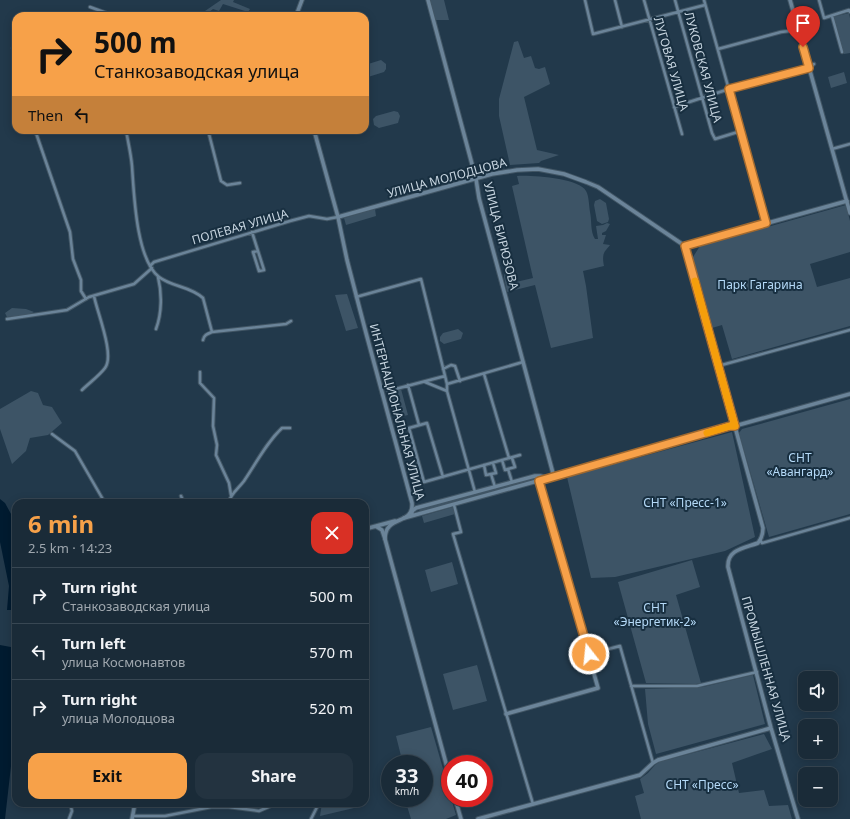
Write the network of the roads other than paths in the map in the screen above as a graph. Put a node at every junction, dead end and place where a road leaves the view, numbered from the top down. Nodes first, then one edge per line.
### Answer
1 (302, 0) edge
2 (428, 0) edge
3 (585, 0) edge
4 (615, 0) edge
5 (644, 0) edge
6 (675, 0) edge
7 (704, 0) edge
8 (790, 0) edge
9 (819, 0) edge
10 (705, 5) junction
11 (90, 7) dead end
12 (104, 12) edge
13 (298, 12) edge
14 (679, 12) junction
15 (850, 12) edge
16 (832, 16) junction
17 (649, 20) junction
18 (622, 27) junction
19 (798, 30) junction
20 (718, 49) junction
21 (842, 52) dead end
22 (814, 64) dead end
23 (809, 68) junction
24 (729, 89) junction
25 (702, 98) junction
26 (674, 107) junction
27 (741, 131) junction
28 (37, 134) edge
29 (127, 134) edge
30 (209, 134) edge
31 (315, 134) edge
32 (682, 134) dead end
33 (850, 144) edge
34 (832, 149) junction
35 (476, 179) junction
36 (240, 183) dead end
37 (846, 201) junction
38 (850, 213) edge
39 (338, 217) junction
40 (766, 223) junction
41 (252, 232) junction
42 (685, 246) junction
43 (258, 251) junction
44 (151, 267) junction
45 (158, 276) junction
46 (94, 296) junction
47 (356, 297) junction
48 (86, 299) junction
49 (7, 319) dead end
50 (291, 322) dead end
51 (156, 329) dead end
52 (850, 330) edge
53 (212, 332) junction
54 (203, 340) dead end
55 (524, 362) junction
56 (718, 366) junction
57 (443, 369) junction
58 (200, 372) dead end
59 (484, 374) junction
60 (445, 376) junction
61 (424, 381) junction
62 (460, 381) junction
63 (447, 384) junction
64 (408, 385) junction
65 (82, 390) dead end
66 (388, 391) dead end
67 (447, 391) junction
68 (850, 394) edge
69 (419, 425) junction
70 (735, 426) junction
71 (290, 428) dead end
72 (52, 434) dead end
73 (520, 455) dead end
74 (511, 458) junction
75 (502, 460) junction
76 (493, 463) junction
77 (484, 465) junction
78 (468, 469) junction
79 (508, 469) junction
80 (491, 474) junction
81 (538, 476) junction
82 (443, 477) junction
83 (554, 477) junction
84 (548, 478) junction
85 (539, 481) junction
86 (512, 482) junction
87 (495, 487) junction
88 (475, 492) junction
89 (231, 495) junction
90 (181, 496) dead end
91 (103, 499) edge
92 (182, 499) edge
93 (230, 499) edge
94 (412, 503) junction
95 (454, 505) junction
96 (419, 507) junction
97 (412, 511) junction
98 (416, 515) junction
99 (850, 518) edge
100 (404, 519) junction
101 (395, 521) junction
102 (376, 526) junction
103 (369, 528) edge
104 (761, 539) junction
105 (386, 543) junction
106 (589, 654) junction
107 (757, 672) junction
108 (631, 686) junction
109 (506, 714) junction
110 (771, 728) junction
111 (444, 755) edge
112 (653, 762) junction
113 (533, 804) junction
114 (71, 807) edge
115 (134, 807) edge
116 (229, 807) joint
117 (268, 807) edge
118 (317, 807) edge
119 (458, 807) edge
120 (166, 816) junction
121 (132, 817) edge
122 (486, 818) edge
123 (69, 819) edge
124 (167, 819) edge
125 (311, 819) edge
126 (461, 819) edge
127 (478, 819) edge
128 (798, 819) edge

1 - 13 street
2 - 35 street, УЛИЦА БИРЮЗОВА
3 - 18 street
4 - 18 street
5 - 17 street, ЛУГОВАЯ УЛИЦА
6 - 14 street, ЛУКОВСКАЯ УЛИЦА
7 - 10 street
8 - 19 street
9 - 16 street
10 - 14 street
10 - 20 street
11 - 12 street
14 - 17 street
14 - 25 street, ЛУКОВСКАЯ УЛИЦА
15 - 16 street
16 - 21 street
17 - 18 street
17 - 26 street, ЛУГОВАЯ УЛИЦА
19 - 20 street
19 - 23 street
20 - 24 street
22 - 23 street
23 - 24 street
23 - 34 street
24 - 25 street
24 - 27 street
25 - 26 street
25 - 27 street, ЛУКОВСКАЯ УЛИЦА
26 - 32 street, ЛУГОВАЯ УЛИЦА
27 - 40 street
28 - 48 street
29 - 44 street
30 - 36 street
31 - 39 street, ИНТЕРНАЦИОНАЛЬНАЯ УЛИЦА
33 - 34 street
34 - 37 street
35 - 39 street, УЛИЦА МОЛОДЦОВА
35 - 42 street, УЛИЦА МОЛОДЦОВА
35 - 55 street, УЛИЦА БИРЮЗОВА
37 - 38 street
37 - 40 street
39 - 41 street, ПОЛЕВАЯ УЛИЦА
39 - 47 street, ИНТЕРНАЦИОНАЛЬНАЯ УЛИЦА
40 - 42 street
41 - 43 street
41 - 44 street, ПОЛЕВАЯ УЛИЦА
42 - 56 street
43 - 43 street
44 - 45 street
44 - 46 street, ПОЛЕВАЯ УЛИЦА
45 - 51 street
45 - 53 street
46 - 48 street, ПОЛЕВАЯ УЛИЦА
46 - 65 street
47 - 57 street
47 - 94 street, ИНТЕРНАЦИОНАЛЬНАЯ УЛИЦА
48 - 49 street, ПОЛЕВАЯ УЛИЦА
50 - 53 street
52 - 56 street
53 - 54 street
55 - 59 street
55 - 83 street, УЛИЦА БИРЮЗОВА
56 - 70 street
57 - 60 street
57 - 62 street
58 - 89 street
59 - 62 street
59 - 74 street
60 - 61 street
60 - 63 street
61 - 64 street
61 - 67 street
62 - 63 street
63 - 67 street
64 - 66 street
64 - 69 street
67 - 78 street
68 - 70 street
69 - 82 street
69 - 82 street
70 - 83 street
70 - 104 street
71 - 89 street
72 - 91 street
73 - 74 street
74 - 75 street
74 - 79 street
75 - 76 street
75 - 79 street
76 - 77 street
76 - 80 street
77 - 78 street
77 - 80 street
78 - 82 street
78 - 88 street
79 - 86 street
80 - 87 street
81 - 84 street
81 - 85 street
81 - 86 street
83 - 84 street
84 - 85 street
85 - 95 street
85 - 106 street
86 - 87 street
87 - 88 street
88 - 96 street
89 - 93 street
90 - 92 street
94 - 96 street
94 - 97 street, ИНТЕРНАЦИОНАЛЬНАЯ УЛИЦА
95 - 98 street
95 - 109 street
96 - 97 street
97 - 98 street
97 - 100 street, ИНТЕРНАЦИОНАЛЬНАЯ УЛИЦА
98 - 100 street
99 - 104 street
100 - 101 street
101 - 102 street
101 - 105 street
102 - 103 street
102 - 105 street
104 - 107 street, ПРОМЫШЛЕННАЯ УЛИЦА
105 - 111 street
106 - 108 street
106 - 109 street
107 - 108 street
107 - 110 street, ПРОМЫШЛЕННАЯ УЛИЦА
108 - 112 street
109 - 113 street
110 - 112 street
110 - 128 street, ПРОМЫШЛЕННАЯ УЛИЦА
112 - 113 street
113 - 122 street
114 - 123 street
115 - 121 street
116 - 117 street
116 - 120 street
118 - 125 street
119 - 126 street
120 - 121 street
120 - 124 street
122 - 127 street

